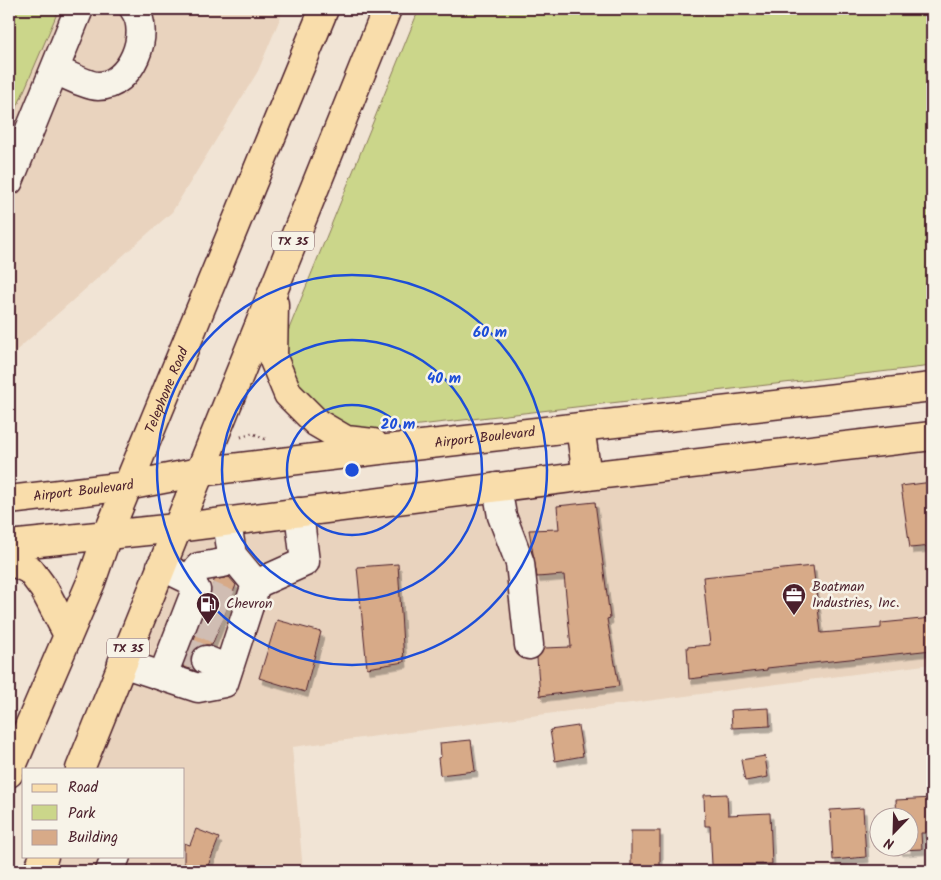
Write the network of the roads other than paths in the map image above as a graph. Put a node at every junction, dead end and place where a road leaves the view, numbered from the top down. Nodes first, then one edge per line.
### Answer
1 (79, 9) edge
2 (134, 9) edge
3 (324, 9) edge
4 (387, 9) edge
5 (55, 70) junction
6 (9, 182) edge
7 (276, 284) junction
8 (932, 388) edge
9 (580, 427) junction
10 (932, 436) edge
11 (404, 447) junction
12 (199, 472) junction
13 (587, 476) junction
14 (127, 486) junction
15 (497, 487) junction
16 (9, 500) edge
17 (299, 512) junction
18 (227, 522) junction
19 (176, 528) junction
20 (107, 536) junction
21 (9, 545) edge
22 (232, 554) junction
23 (9, 560) edge
24 (161, 566) junction
25 (256, 584) junction
26 (214, 596) junction
27 (210, 626) junction
28 (67, 633) junction
29 (529, 645) dead end
30 (198, 656) junction
31 (122, 663) junction
32 (163, 675) junction
33 (80, 768) edge
34 (9, 773) edge
35 (43, 858) edge
36 (115, 858) edge
37 (38, 871) edge
38 (110, 871) edge

1 - 5 lane
2 - 5 lane
3 - 14 main road, Telephone Road
4 - 7 main road, TX 35
5 - 6 lane
7 - 11 main road
7 - 12 main road, TX 35
8 - 9 main road, Airport Boulevard
9 - 11 main road, Airport Boulevard
9 - 13 main road
10 - 13 main road
11 - 12 main road, Airport Boulevard
12 - 14 main road, Airport Boulevard
12 - 19 main road, TX 35
13 - 15 main road
14 - 16 main road, Airport Boulevard
14 - 20 main road, Telephone Road
15 - 17 main road
15 - 29 lane
17 - 18 main road
17 - 25 lane
18 - 19 main road
18 - 22 lane
19 - 20 main road
19 - 24 main road, TX 35
20 - 21 main road
20 - 28 main road, Telephone Road
22 - 25 lane
22 - 26 lane
23 - 28 main road
24 - 26 lane
24 - 31 main road, TX 35
25 - 26 lane
26 - 27 lane
26 - 27 lane
27 - 30 lane
27 - 30 lane
28 - 34 main road, Telephone Road
30 - 32 lane
30 - 32 lane
31 - 32 lane
31 - 33 main road, TX 35
35 - 37 main road
36 - 38 lane

